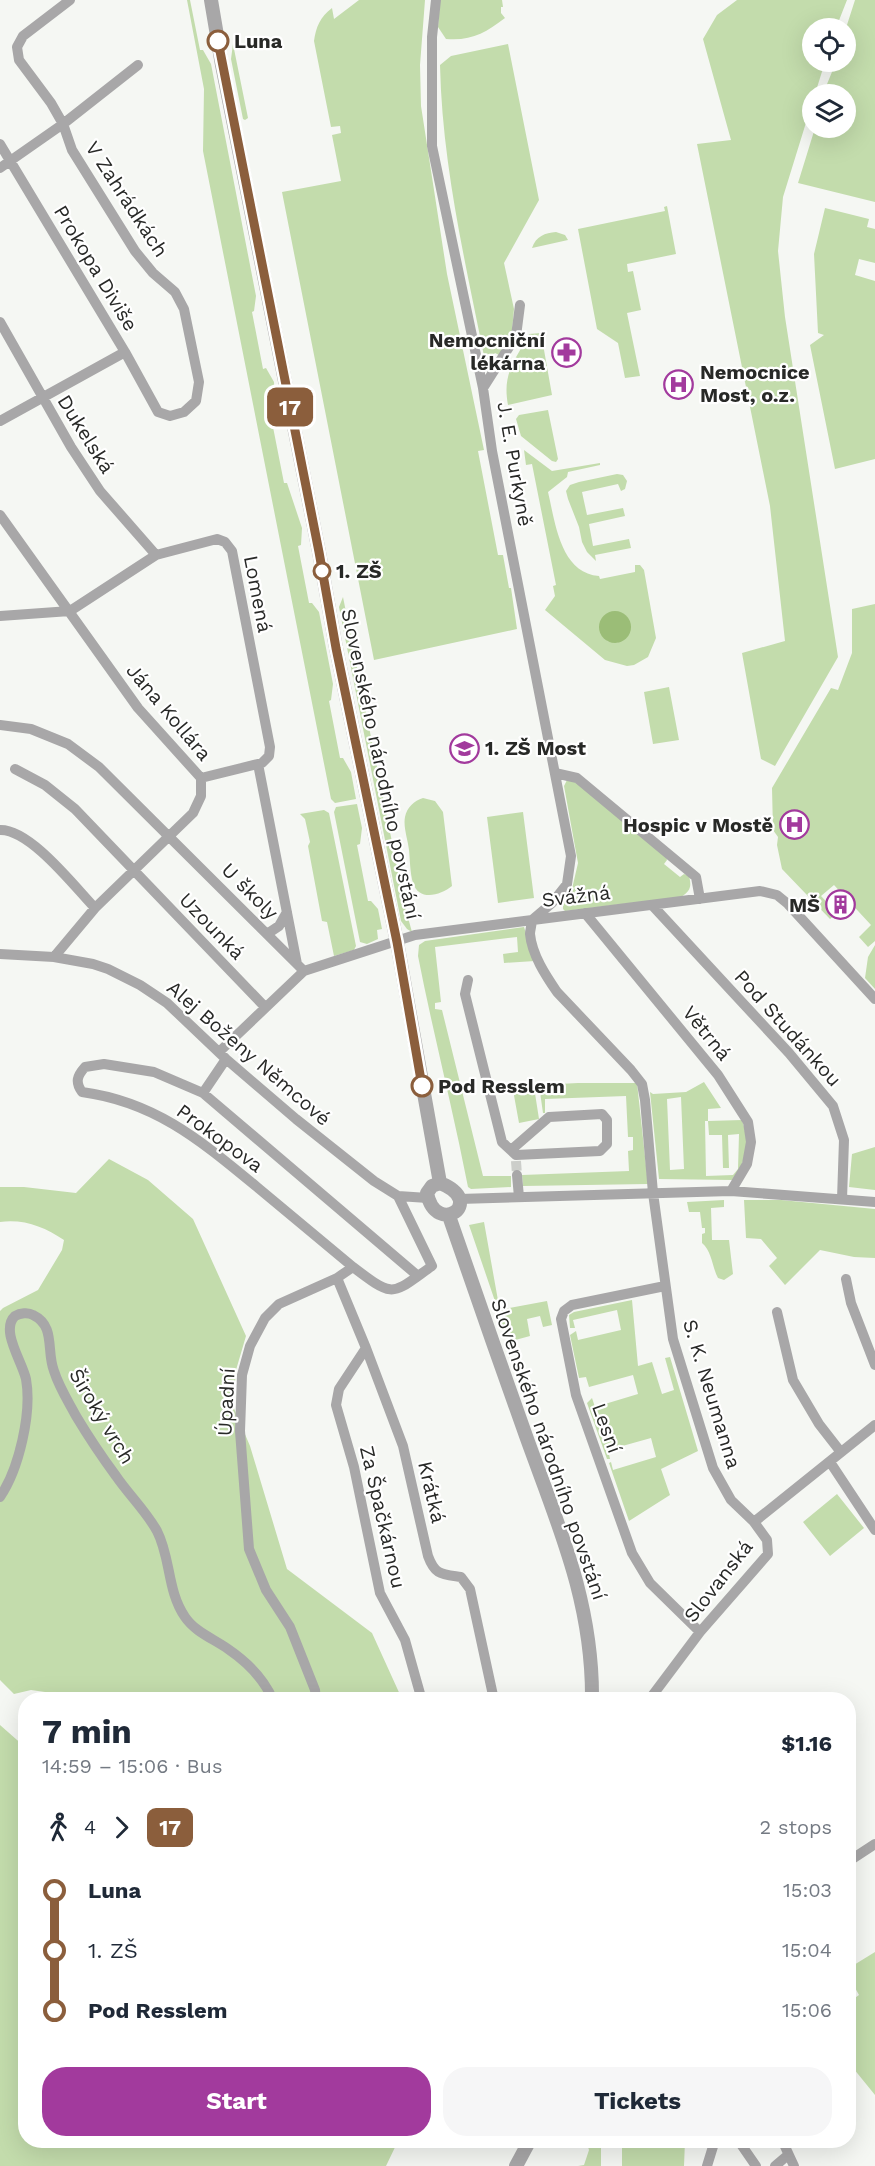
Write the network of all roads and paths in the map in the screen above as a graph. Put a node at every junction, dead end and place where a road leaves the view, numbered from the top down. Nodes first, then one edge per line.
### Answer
1 (70, 0) edge
2 (211, 0) edge
3 (436, 0) edge
4 (138, 65) dead end
5 (63, 124) junction
6 (0, 144) edge
7 (10, 160) junction
8 (0, 168) edge
9 (520, 305) dead end
10 (0, 322) edge
11 (125, 352) junction
12 (483, 388) junction
13 (42, 398) junction
14 (158, 412) joint
15 (0, 421) edge
16 (0, 515) edge
17 (156, 555) junction
18 (70, 611) junction
19 (0, 616) edge
20 (0, 725) edge
21 (258, 764) junction
22 (15, 769) dead end
23 (555, 773) junction
24 (201, 778) junction
25 (0, 830) edge
26 (170, 835) junction
27 (133, 870) junction
28 (700, 899) junction
29 (652, 905) junction
30 (95, 908) junction
31 (287, 912) junction
32 (585, 913) junction
33 (532, 920) junction
34 (267, 934) junction
35 (397, 942) junction
36 (0, 954) edge
37 (54, 957) junction
38 (301, 968) junction
39 (468, 980) dead end
40 (875, 999) edge
41 (265, 1007) junction
42 (222, 1055) junction
43 (204, 1093) junction
44 (514, 1155) junction
45 (517, 1175) tunnel mouth
46 (440, 1183) junction
47 (731, 1191) junction
48 (653, 1193) junction
49 (398, 1196) junction
50 (519, 1197) junction
51 (428, 1198) junction
52 (459, 1199) junction
53 (842, 1199) junction
54 (875, 1202) edge
55 (449, 1216) junction
56 (353, 1267) junction
57 (418, 1276) junction
58 (336, 1278) junction
59 (846, 1279) dead end
60 (665, 1286) junction
61 (777, 1312) dead end
62 (366, 1348) junction
63 (875, 1365) edge
64 (875, 1425) edge
65 (840, 1451) junction
66 (830, 1462) junction
67 (0, 1497) edge
68 (754, 1521) junction
69 (875, 1530) edge
70 (700, 1632) junction
71 (269, 1692) edge
72 (315, 1692) edge
73 (420, 1692) edge
74 (493, 1692) edge
75 (592, 1692) edge
76 (655, 1692) edge
77 (875, 1844) edge
78 (856, 1856) edge
79 (526, 2148) edge
80 (712, 2148) edge
81 (744, 2148) edge
82 (785, 2148) edge
83 (787, 2148) edge
84 (516, 2166) edge
85 (706, 2166) edge
86 (756, 2166) edge
87 (775, 2166) edge
88 (794, 2166) edge

1 - 5 street, V Zahrádkách
2 - 35 street, Slovenského národního povstání
3 - 12 street, J. E. Purkyně
4 - 5 street
5 - 7 street
5 - 14 street, V Zahrádkách
6 - 7 street, Prokopa Diviše
7 - 8 street
7 - 11 street, Prokopa Diviše
9 - 12 street
10 - 13 street, Dukelská
11 - 13 street
11 - 14 street, Prokopa Diviše
12 - 23 street, J. E. Purkyně
13 - 15 street
13 - 17 street, Dukelská
16 - 18 street, Jána Kollára
17 - 18 street, Lomená
17 - 21 street, Lomená
18 - 19 street
18 - 24 street, Jána Kollára
20 - 26 street, U školy
21 - 24 street
21 - 31 street
22 - 27 street, Uzounká
23 - 28 street
23 - 33 street, J. E. Purkyně
24 - 26 street, Jána Kollára
25 - 30 street
26 - 27 street, Jána Kollára
26 - 34 street, U školy
27 - 30 street, Jána Kollára
27 - 41 street, Uzounká
28 - 29 street, Svážná
28 - 40 street, Svážná
29 - 32 street, Svážná
29 - 53 street, Pod Studánkou
30 - 37 street, Jána Kollára
31 - 34 street
31 - 38 street
32 - 33 street, Svážná
32 - 47 street, Větrná
33 - 35 street, Svážná
33 - 48 street, S. K. Neumanna
34 - 38 street, U školy
35 - 38 street, Svážná
35 - 46 street, Slovenského národního povstání
36 - 37 street, Alej Boženy Němcové
37 - 42 street, Alej Boženy Němcové
38 - 41 street, Prokopova
39 - 44 street
41 - 42 street, Prokopova
42 - 43 street, Prokopova
42 - 49 street, Alej Boženy Němcové
43 - 56 street, Prokopova
43 - 57 street, Prokopova
44 - 44 street
45 - 50 street
46 - 51 street
46 - 52 street
47 - 48 street
47 - 53 street
48 - 50 street
48 - 60 street, S. K. Neumanna
49 - 51 street, Alej Boženy Němcové
49 - 57 street
50 - 52 street
51 - 55 street
52 - 55 street
53 - 54 street
55 - 75 street, Slovenského národního povstání
56 - 57 street, Prokopova
56 - 58 street, Úpadní
58 - 62 street, Krátká
58 - 72 street, Úpadní
59 - 63 street
60 - 68 street, S. K. Neumanna
60 - 70 street, Lesní
61 - 65 street
62 - 73 street, Za Špačkárnou
62 - 74 street, Krátká
64 - 65 street, Slovanská
65 - 66 street, Slovanská
66 - 68 street, Slovanská
66 - 69 street
67 - 71 street, Široký vrch
68 - 70 street, Slovanská
70 - 76 street, Slovanská
77 - 78 street
79 - 84 street
80 - 85 street
81 - 86 street
82 - 87 street
83 - 88 street

